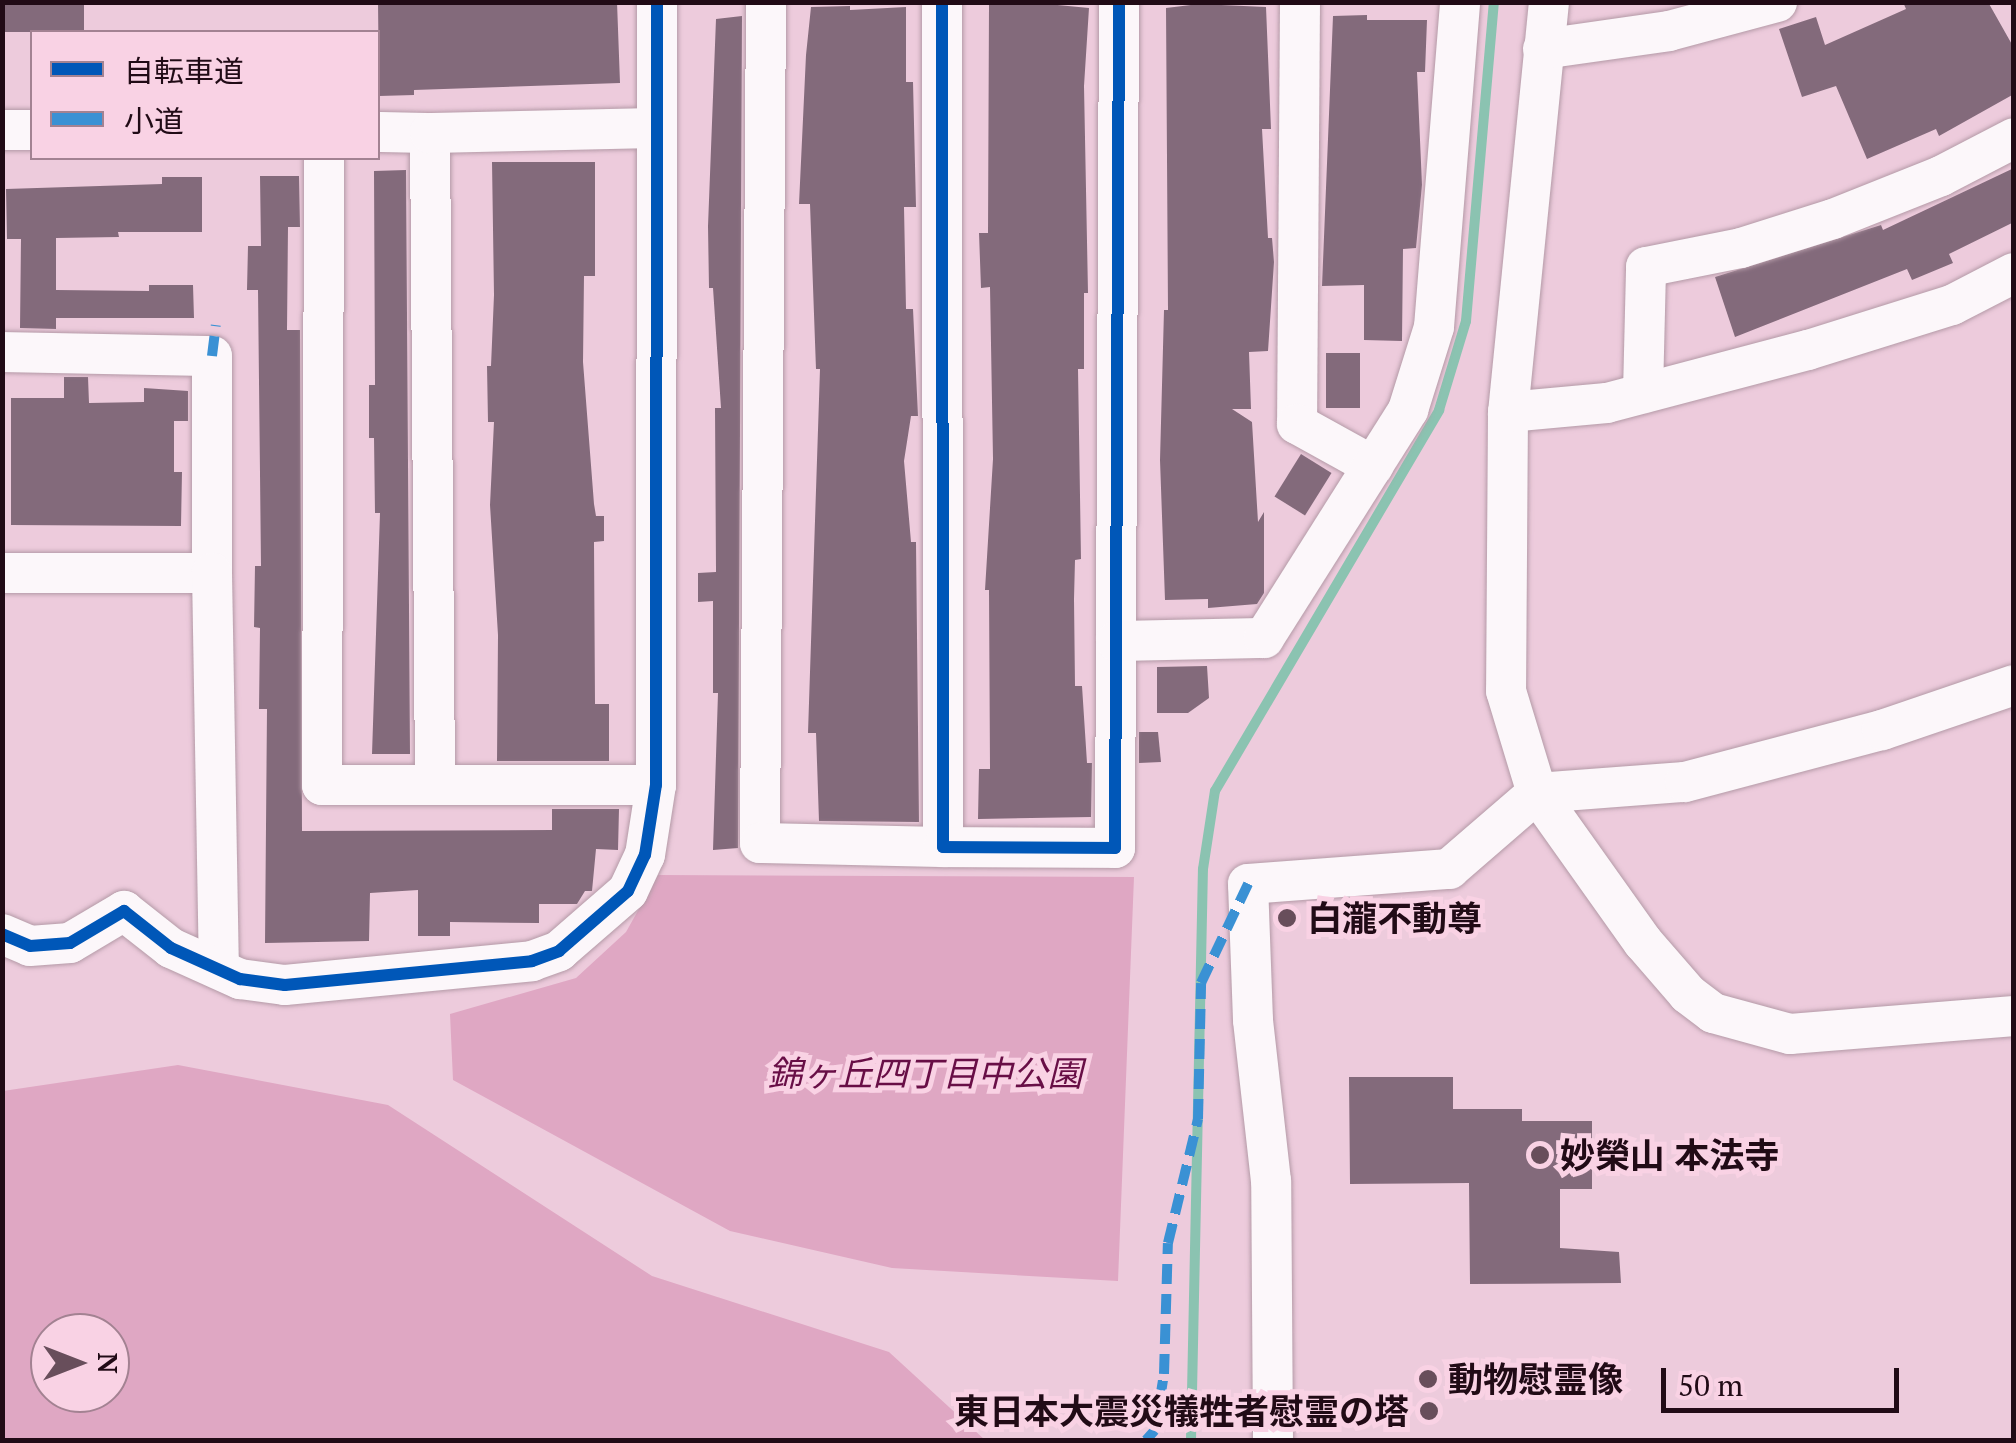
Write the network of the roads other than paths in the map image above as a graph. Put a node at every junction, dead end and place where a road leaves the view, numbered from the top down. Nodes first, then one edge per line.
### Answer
1 (657, 2) edge
2 (766, 2) edge
3 (942, 2) edge
4 (1118, 2) edge
5 (1300, 2) edge
6 (1460, 2) edge
7 (1549, 2) edge
8 (1777, 2) edge
9 (1671, 17) edge
10 (1543, 49) junction
11 (656, 128) junction
12 (2, 130) edge
13 (30, 130) edge
14 (380, 132) edge
15 (430, 132) junction
16 (2014, 138) edge
17 (324, 160) edge
18 (2014, 273) edge
19 (2, 352) edge
20 (1643, 393) junction
21 (1508, 412) junction
22 (1373, 466) junction
23 (2, 573) edge
24 (212, 573) junction
25 (1116, 641) junction
26 (2014, 684) edge
27 (435, 785) junction
28 (656, 785) junction
29 (1537, 793) junction
30 (944, 847) junction
31 (2, 934) edge
32 (218, 969) junction
33 (2014, 1016) edge
34 (1273, 1440) edge

1 - 11 street
2 - 30 street
3 - 30 street
4 - 25 street
5 - 22 street
6 - 22 street
7 - 10 street
8 - 9 street
9 - 10 street
10 - 21 street
11 - 15 street
11 - 28 street
12 - 13 street
14 - 15 street
15 - 27 street
16 - 20 street
17 - 27 street
18 - 20 street
19 - 24 street
20 - 21 street
21 - 29 street
22 - 25 street
23 - 24 street
24 - 32 street
25 - 30 street
26 - 29 street
27 - 28 street
28 - 32 street
29 - 33 street
29 - 34 street
31 - 32 street

